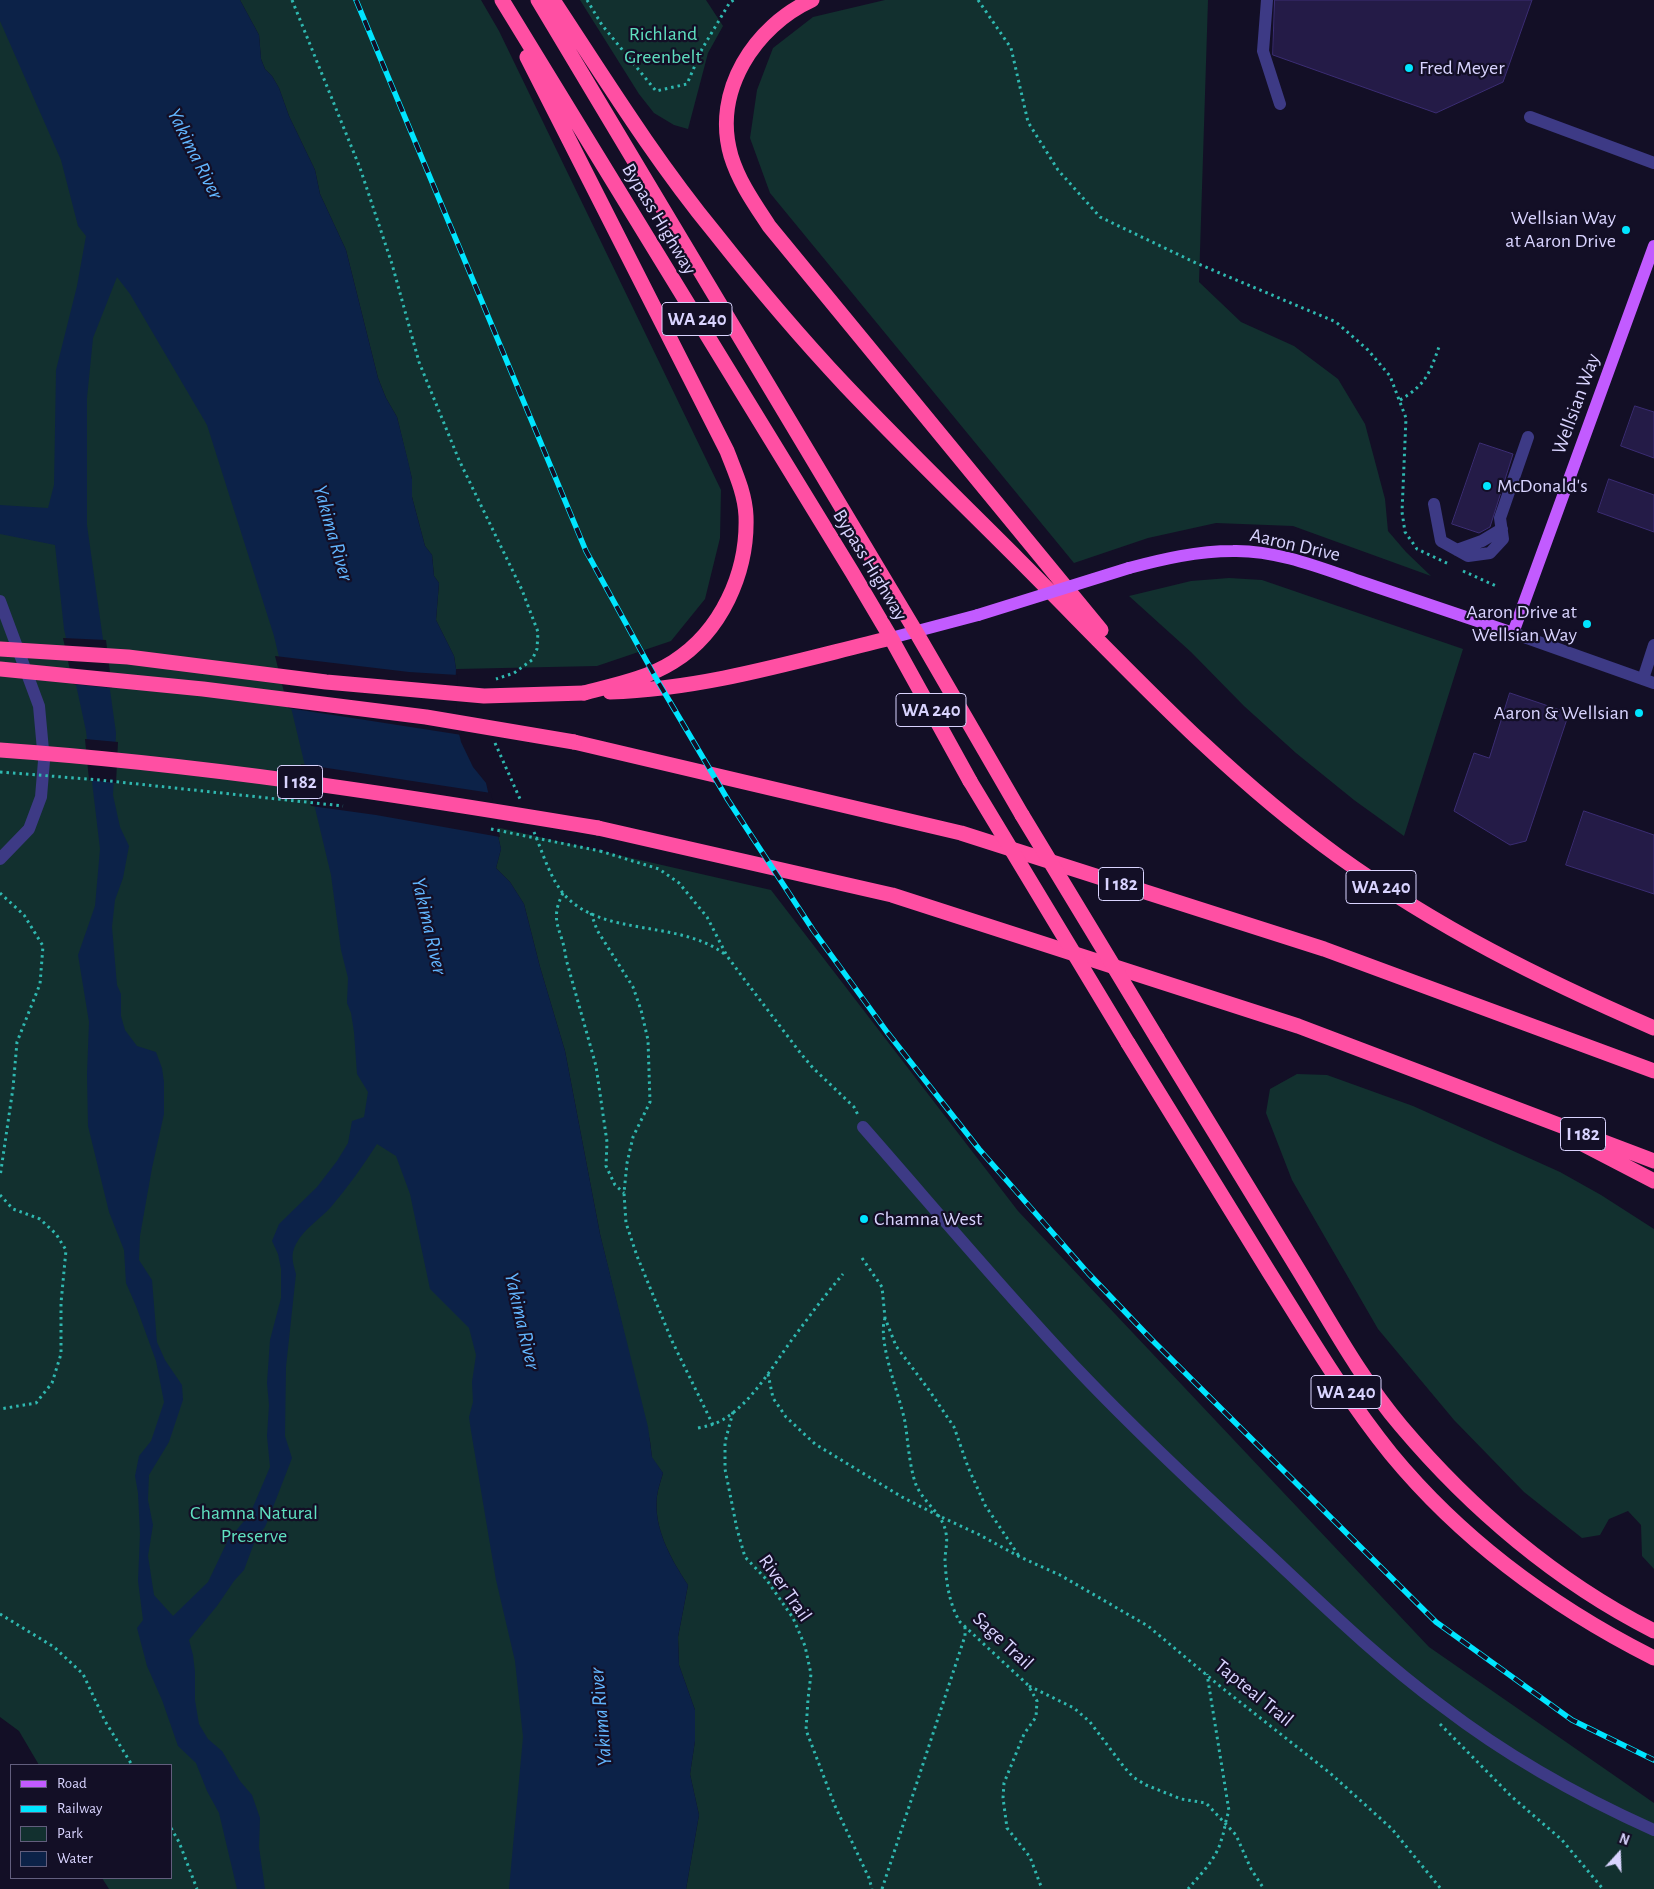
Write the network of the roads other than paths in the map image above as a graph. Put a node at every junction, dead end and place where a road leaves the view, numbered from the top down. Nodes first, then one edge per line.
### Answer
1 (498, 0) edge
2 (502, 0) edge
3 (538, 0) edge
4 (553, 0) edge
5 (812, 0) edge
6 (1267, 0) edge
7 (1280, 104) dead end
8 (1530, 117) dead end
9 (1654, 163) edge
10 (1654, 246) edge
11 (1528, 437) dead end
12 (1434, 504) dead end
13 (0, 601) edge
14 (916, 632) junction
15 (1513, 633) junction
16 (891, 638) junction
17 (1654, 645) edge
18 (0, 650) edge
19 (0, 669) edge
20 (1649, 681) edge
21 (1147, 688) junction
22 (584, 693) junction
23 (0, 750) edge
24 (0, 859) edge
25 (1654, 1028) edge
26 (1654, 1071) edge
27 (1512, 1108) junction
28 (863, 1127) road end
29 (1654, 1161) edge
30 (1654, 1181) edge
31 (1654, 1631) edge
32 (1654, 1658) edge
33 (1654, 1830) edge

1 - 22 highway
2 - 16 highway, Bypass Highway / WA 240
3 - 14 highway, Bypass Highway
4 - 21 highway, WA 240
5 - 21 highway
6 - 7 street
8 - 9 street
10 - 15 main road, Wellsian Way
11 - 12 street
13 - 24 street
14 - 15 main road, Aaron Drive, bridge
14 - 16 main road, Aaron Drive
14 - 31 highway, Bypass Highway, bridge
15 - 20 street, Aaron Drive
16 - 22 highway
16 - 32 highway, WA 240, bridge
17 - 20 street
18 - 22 highway, bridge
19 - 26 highway, I 182, bridge
21 - 25 highway, WA 240
23 - 27 highway, I 182, bridge
27 - 29 highway, I 182
27 - 30 highway
28 - 33 street

